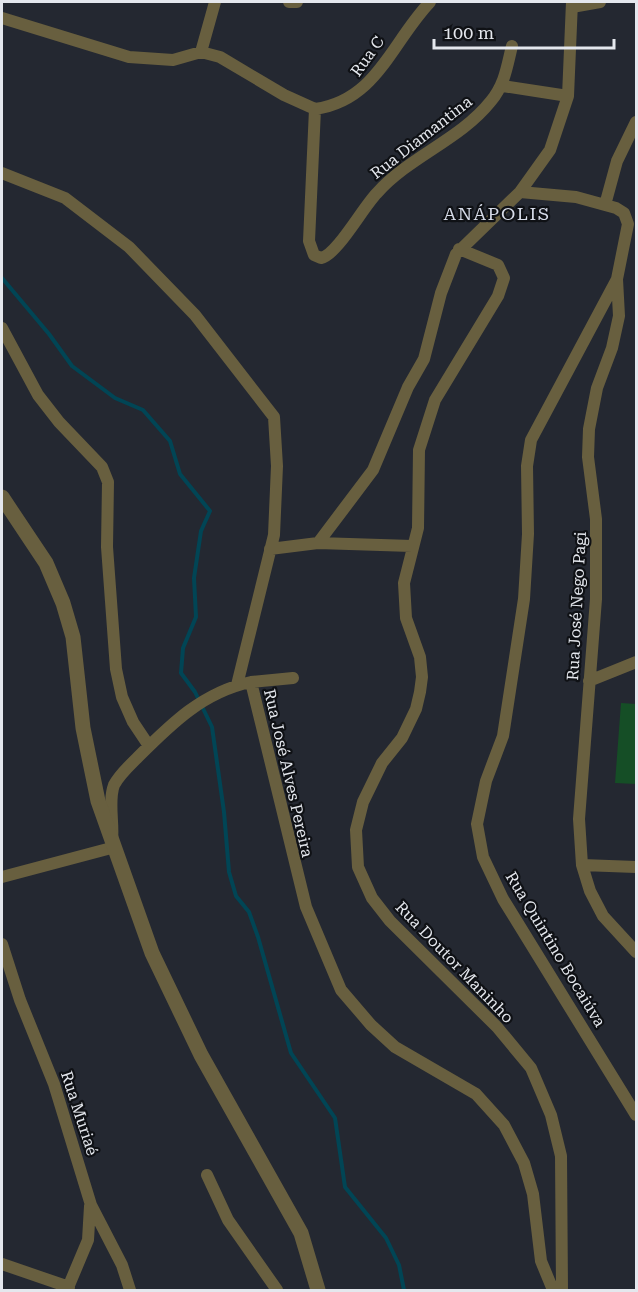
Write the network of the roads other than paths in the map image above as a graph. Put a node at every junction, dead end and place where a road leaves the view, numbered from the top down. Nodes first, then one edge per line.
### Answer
1 (215, 2) edge
2 (289, 2) edge
3 (297, 2) edge
4 (430, 2) edge
5 (600, 2) edge
6 (572, 4) edge
7 (2, 18) edge
8 (512, 46) dead end
9 (201, 52) junction
10 (502, 86) junction
11 (568, 96) junction
12 (315, 109) junction
13 (636, 122) edge
14 (2, 173) edge
15 (520, 192) junction
16 (605, 205) junction
17 (459, 249) junction
18 (617, 279) junction
19 (2, 328) edge
20 (2, 497) edge
21 (318, 543) junction
22 (412, 546) junction
23 (270, 549) junction
24 (636, 662) edge
25 (293, 678) dead end
26 (589, 681) junction
27 (251, 682) junction
28 (237, 685) junction
29 (149, 746) junction
30 (113, 844) junction
31 (582, 865) junction
32 (636, 867) edge
33 (2, 878) edge
34 (2, 944) edge
35 (636, 952) edge
36 (636, 1115) edge
37 (207, 1175) dead end
38 (91, 1205) junction
39 (2, 1264) edge
40 (68, 1289) edge
41 (317, 1289) edge
42 (130, 1290) edge
43 (277, 1290) edge
44 (553, 1290) edge
45 (562, 1290) edge

1 - 9 street
2 - 3 street
4 - 12 street, Rua C
5 - 6 street
6 - 11 street
7 - 9 street
8 - 10 street, Rua Diamantina
9 - 12 street
10 - 11 street
10 - 12 street, Rua Diamantina
11 - 15 street
13 - 16 street
14 - 23 street, Rua José Alves Pereira
15 - 16 street, Rua José Nego Pagi
15 - 17 street
16 - 18 street, Rua José Nego Pagi
17 - 21 street
17 - 22 street, Rua Doutor Maninho
18 - 26 street, Rua José Nego Pagi
18 - 36 street, Rua Quintino Bocaiúva
19 - 29 street
20 - 30 street
21 - 22 street
21 - 23 street
22 - 45 street, Rua Doutor Maninho
23 - 28 street, Rua José Alves Pereira
24 - 26 street
25 - 27 street
26 - 31 street, Rua José Nego Pagi
27 - 28 street, Rua José Alves Pereira
27 - 44 street, Rua José Alves Pereira
28 - 29 street
29 - 30 street
30 - 33 street
30 - 41 street
31 - 32 street
31 - 35 street, Rua José Nego Pagi
34 - 38 street, Rua Muriaé
37 - 43 street
38 - 40 street
38 - 42 street, Rua Muriaé
39 - 40 street

